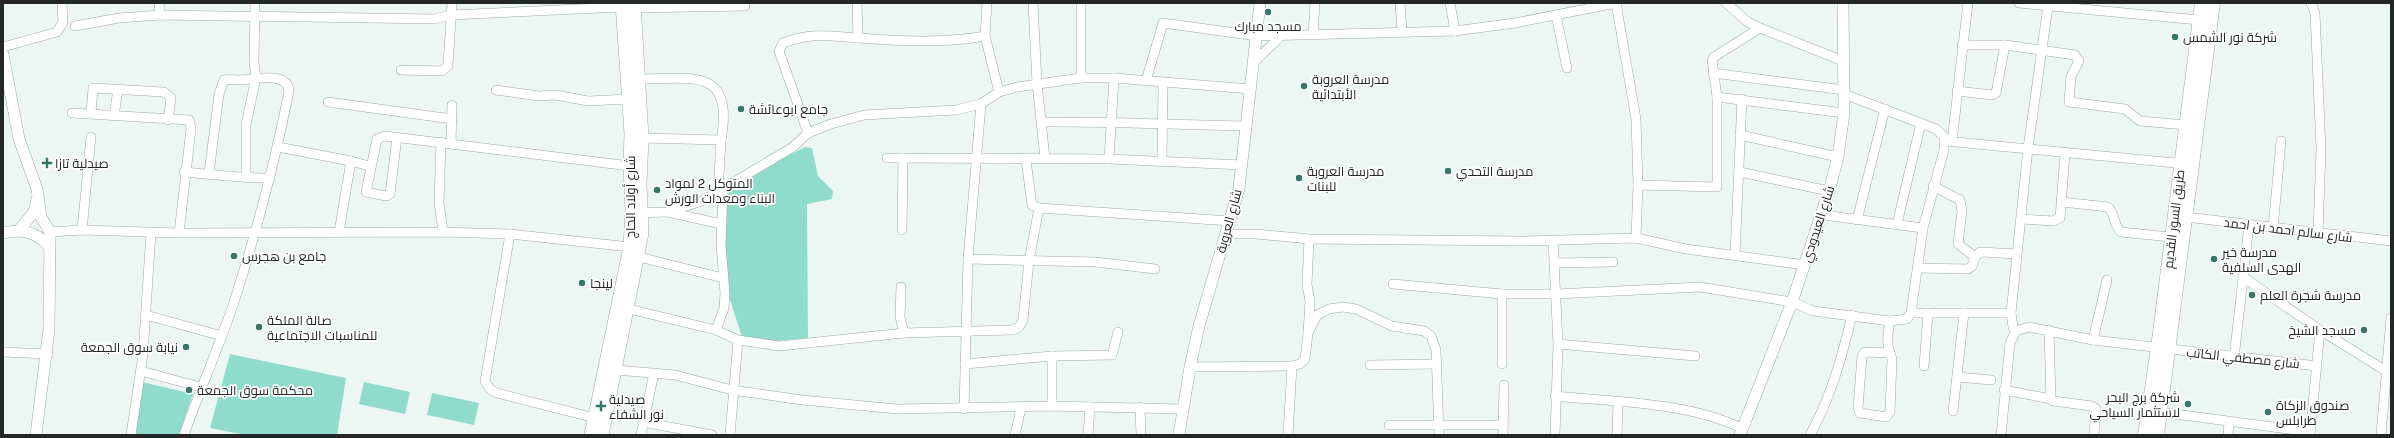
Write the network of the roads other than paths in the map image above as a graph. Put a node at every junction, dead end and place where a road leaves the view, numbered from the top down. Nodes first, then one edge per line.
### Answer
1 (62, 3) edge
2 (159, 3) edge
3 (255, 3) edge
4 (452, 3) edge
5 (857, 3) edge
6 (986, 3) edge
7 (1033, 3) edge
8 (1081, 3) edge
9 (1260, 3) edge
10 (1316, 3) edge
11 (1400, 3) edge
12 (1450, 3) edge
13 (1616, 3) edge
14 (1726, 3) edge
15 (1843, 3) edge
16 (1968, 3) edge
17 (2019, 3) edge
18 (2202, 3) edge
19 (2213, 3) edge
20 (2311, 3) edge
21 (1606, 4) edge
22 (628, 5) edge
23 (745, 6) dead end
24 (2048, 6) junction
25 (532, 8) edge
26 (451, 15) junction
27 (1556, 15) junction
28 (160, 16) junction
29 (254, 16) junction
30 (2198, 20) junction
31 (75, 26) dead end
32 (1760, 28) junction
33 (1455, 31) junction
34 (1402, 32) junction
35 (1313, 34) junction
36 (985, 36) junction
37 (1257, 36) junction
38 (1281, 36) junction
39 (858, 38) junction
40 (1962, 45) junction
41 (2005, 45) junction
42 (3, 47) edge
43 (2042, 49) junction
44 (3, 54) edge
45 (1843, 61) junction
46 (1254, 62) junction
47 (1567, 68) dead end
48 (401, 70) dead end
49 (1713, 73) junction
50 (256, 77) junction
51 (1081, 78) junction
52 (1114, 78) junction
53 (638, 79) junction
54 (1146, 80) junction
55 (1163, 83) junction
56 (1037, 84) junction
57 (118, 89) junction
58 (1251, 89) junction
59 (496, 90) dead end
60 (999, 92) junction
61 (1844, 92) junction
62 (1957, 92) junction
63 (1717, 97) junction
64 (629, 99) junction
65 (1742, 99) junction
66 (328, 102) dead end
67 (981, 104) junction
68 (452, 105) dead end
69 (1885, 109) junction
70 (72, 113) dead end
71 (91, 113) junction
72 (1844, 113) junction
73 (114, 116) junction
74 (452, 119) junction
75 (168, 120) junction
76 (1110, 121) junction
77 (1043, 122) junction
78 (1921, 123) junction
79 (1161, 125) junction
80 (2186, 125) junction
81 (1247, 126) junction
82 (808, 133) junction
83 (1740, 135) junction
84 (91, 137) dead end
85 (397, 137) junction
86 (642, 138) junction
87 (721, 140) junction
88 (1949, 141) junction
89 (2281, 141) dead end
90 (441, 142) junction
91 (451, 144) junction
92 (278, 147) junction
93 (2028, 148) junction
94 (2065, 154) junction
95 (1838, 157) junction
96 (887, 158) dead end
97 (903, 158) junction
98 (975, 158) junction
99 (1046, 159) junction
100 (1109, 159) junction
101 (1026, 160) junction
102 (350, 161) junction
103 (1162, 161) junction
104 (2186, 164) junction
105 (1242, 165) junction
106 (370, 166) junction
107 (630, 166) junction
108 (184, 172) junction
109 (1740, 172) junction
110 (209, 173) junction
111 (246, 178) junction
112 (270, 178) junction
113 (1638, 185) junction
114 (1933, 186) junction
115 (37, 189) junction
116 (720, 191) junction
117 (1830, 191) junction
118 (2062, 202) junction
119 (1038, 208) junction
120 (667, 212) junction
121 (637, 213) junction
122 (1823, 215) junction
123 (2186, 217) junction
124 (2021, 219) junction
125 (1857, 220) junction
126 (1230, 221) junction
127 (721, 224) junction
128 (1897, 224) junction
129 (2249, 225) junction
130 (1923, 228) junction
131 (2273, 228) junction
132 (19, 230) junction
133 (82, 230) junction
134 (902, 230) dead end
135 (50, 232) junction
136 (151, 232) junction
137 (257, 232) junction
138 (339, 232) junction
139 (442, 232) junction
140 (179, 233) junction
141 (3, 234) edge
142 (510, 234) junction
143 (1226, 234) junction
144 (2318, 234) junction
145 (2171, 237) junction
146 (1636, 238) junction
147 (1309, 239) junction
148 (1553, 240) junction
149 (2391, 241) edge
150 (49, 246) junction
151 (634, 252) junction
152 (1735, 254) junction
153 (2017, 254) junction
154 (1974, 257) junction
155 (968, 259) junction
156 (1029, 261) junction
157 (1613, 262) dead end
158 (1554, 263) junction
159 (1805, 265) junction
160 (1918, 268) junction
161 (1155, 269) dead end
162 (2243, 277) junction
163 (723, 278) junction
164 (2107, 280) dead end
165 (1393, 284) dead end
166 (901, 287) dead end
167 (1502, 294) junction
168 (1556, 294) junction
169 (1792, 302) junction
170 (629, 309) junction
171 (1911, 313) junction
172 (1928, 313) junction
173 (1964, 313) junction
174 (2011, 313) junction
175 (146, 315) junction
176 (1852, 315) junction
177 (2391, 318) edge
178 (1890, 322) junction
179 (716, 330) junction
180 (2049, 330) junction
181 (2320, 330) junction
182 (2016, 331) junction
183 (966, 332) junction
184 (1118, 332) dead end
185 (1308, 333) junction
186 (904, 334) junction
187 (222, 336) junction
188 (738, 340) junction
189 (2093, 340) junction
190 (1558, 344) junction
191 (2164, 349) junction
192 (3, 352) edge
193 (1890, 353) junction
194 (48, 354) junction
195 (1052, 356) junction
196 (1695, 356) dead end
197 (2234, 358) junction
198 (965, 364) junction
199 (1436, 364) junction
200 (1502, 364) dead end
201 (1370, 365) dead end
202 (1292, 366) junction
203 (1924, 366) dead end
204 (2317, 366) junction
205 (1190, 367) junction
206 (616, 370) junction
207 (141, 371) junction
208 (2386, 371) junction
209 (654, 373) junction
210 (1957, 377) junction
211 (1991, 380) dead end
212 (1504, 385) dead end
213 (200, 387) junction
214 (732, 390) junction
215 (2004, 390) junction
216 (1555, 396) junction
217 (2051, 399) junction
218 (1618, 403) junction
219 (1052, 406) junction
220 (1090, 406) junction
221 (1140, 407) junction
222 (1021, 408) junction
223 (964, 409) junction
224 (1182, 409) junction
225 (1953, 411) dead end
226 (2160, 412) junction
227 (595, 418) junction
228 (643, 422) junction
229 (2229, 422) junction
230 (1388, 425) dead end
231 (1438, 425) junction
232 (1503, 425) junction
233 (1742, 432) edge
234 (2310, 434) edge
235 (36, 435) edge
236 (131, 435) edge
237 (184, 435) edge
238 (591, 435) edge
239 (602, 435) edge
240 (641, 435) edge
241 (712, 435) edge
242 (730, 435) edge
243 (1015, 435) edge
244 (1088, 435) edge
245 (1141, 435) edge
246 (1179, 435) edge
247 (1288, 435) edge
248 (1439, 435) edge
249 (1503, 435) edge
250 (1556, 435) edge
251 (1617, 435) edge
252 (1810, 435) edge
253 (2001, 435) edge
254 (2094, 435) edge
255 (2145, 435) edge
256 (2157, 435) edge
257 (2228, 435) edge
258 (2381, 435) edge

1 - 42 street
2 - 28 street
3 - 29 street
4 - 26 street
5 - 39 street
6 - 36 street
7 - 56 street
8 - 51 street
9 - 37 street, شارع العروبة
10 - 35 street
11 - 34 street
12 - 33 street
13 - 21 street
13 - 113 street
14 - 32 street
15 - 45 street, شارع العيدودي
16 - 40 street
17 - 24 street
18 - 30 main road, طريق السور القديم
19 - 104 main road, طريق السور القديم
20 - 144 street
21 - 27 street
22 - 23 street
22 - 25 street
22 - 53 main road, شارع أولاد الحاج
22 - 64 main road, شارع أولاد الحاج
24 - 30 street
24 - 43 street
25 - 26 street
26 - 29 street
26 - 48 street
27 - 33 street
27 - 47 street
28 - 29 street
28 - 31 street
29 - 50 street
30 - 80 main road, طريق السور القديم
32 - 45 street
32 - 49 street
33 - 34 street
34 - 35 street
35 - 38 street
36 - 39 street
36 - 60 street
37 - 38 street
37 - 46 street, شارع العروبة
37 - 54 street
38 - 46 street
39 - 82 street
40 - 41 street
40 - 62 street
41 - 43 street
41 - 62 street
43 - 80 street
43 - 93 street
44 - 115 street
45 - 61 street, شارع العيدودي
46 - 58 street, شارع العروبة
49 - 61 street
49 - 63 street
50 - 92 street
50 - 110 street
50 - 111 street
51 - 52 street
51 - 56 street
52 - 54 street
52 - 76 street
53 - 86 main road, شارع أولاد الحاج
53 - 87 street
54 - 55 street
55 - 58 street
55 - 79 street
56 - 60 street
56 - 77 street
57 - 71 street
57 - 73 street
57 - 75 street
58 - 81 street, شارع العروبة
59 - 64 street
60 - 67 street
61 - 69 street
61 - 72 street, شارع العيدودي
62 - 88 street
63 - 65 street
63 - 113 street
64 - 107 main road, شارع أولاد الحاج
65 - 72 street
65 - 83 street
66 - 74 street
67 - 82 street
67 - 98 street
68 - 74 street
69 - 78 street
69 - 125 street
70 - 71 street
71 - 73 street
72 - 95 street, شارع العيدودي
73 - 75 street
74 - 91 street
75 - 108 street
76 - 77 street
76 - 79 street
76 - 100 street
77 - 99 street
78 - 88 street
78 - 128 street
79 - 81 street
79 - 103 street
80 - 104 main road, طريق السور القديم
81 - 105 street, شارع العروبة
82 - 116 street
83 - 95 street
83 - 109 street
84 - 133 street
85 - 90 street
85 - 106 street
85 - 106 street
86 - 87 street
86 - 121 main road, شارع أولاد الحاج
87 - 116 street
88 - 93 street
88 - 114 street
89 - 131 street
90 - 91 street
90 - 139 street
91 - 107 street
92 - 102 street
92 - 112 street
93 - 94 street
93 - 124 street
94 - 104 street
94 - 118 street
95 - 117 street, شارع العيدودي
96 - 97 street
97 - 98 street
97 - 134 street
98 - 101 street
98 - 155 street
99 - 100 street
99 - 101 street
100 - 103 street
101 - 119 street
102 - 106 street
102 - 138 street
103 - 105 street
104 - 123 main road, طريق السور القديم
104 - 145 main road, طريق السور القديم
105 - 126 street, شارع العروبة
107 - 121 main road, شارع أولاد الحاج
108 - 110 street
108 - 140 street
109 - 117 street
109 - 152 street
110 - 111 street
111 - 112 street
112 - 137 street
113 - 146 street
114 - 130 street
114 - 154 street
115 - 132 street
115 - 135 street
116 - 120 street
116 - 127 street
117 - 122 street, شارع العيدودي
118 - 124 street
118 - 145 street
119 - 126 street
119 - 156 street
120 - 121 street
120 - 127 street
121 - 151 main road, شارع أولاد الحاج
122 - 125 street
122 - 159 street, شارع العيدودي
123 - 129 street, شارع سالم احمد بن احمد
123 - 191 main road, طريق السور القديم
124 - 153 street
125 - 128 street
126 - 143 street, شارع العروبة
127 - 163 street
128 - 130 street
129 - 131 street, شارع سالم احمد بن احمد
129 - 162 street
130 - 160 street
131 - 144 street, شارع سالم احمد بن احمد
132 - 141 street
132 - 150 street
133 - 135 street
133 - 136 street
135 - 150 street
136 - 140 street
136 - 175 street
137 - 138 street
137 - 140 street
137 - 187 street
138 - 139 street
139 - 142 street
142 - 151 street
142 - 227 street
143 - 147 street
143 - 205 street, شارع العروبة
144 - 149 street, شارع سالم احمد بن احمد
145 - 191 main road, طريق السور القديم
146 - 148 street
146 - 152 street
147 - 148 street
147 - 185 street
148 - 158 street
150 - 194 street
151 - 163 street
151 - 170 main road, شارع أولاد الحاج
151 - 227 main road, شارع أولاد الحاج
152 - 159 street
153 - 154 street
153 - 174 street
154 - 160 street
155 - 156 street
155 - 183 street
156 - 161 street
156 - 183 street
157 - 158 street
158 - 168 street
159 - 169 street, شارع العيدودي
160 - 171 street
162 - 181 street
162 - 197 street
163 - 179 street
164 - 189 street
165 - 167 street
166 - 186 street
167 - 168 street
167 - 200 street
168 - 169 street
168 - 190 street
169 - 176 street
169 - 233 street, شارع العيدودي
170 - 179 street
170 - 206 main road, شارع أولاد الحاج
171 - 172 street
171 - 178 street
172 - 173 street
172 - 203 street
173 - 174 street
173 - 210 street
174 - 182 street
175 - 187 street
175 - 207 street
176 - 178 street
176 - 252 street
177 - 208 street
178 - 193 street
179 - 188 street
180 - 182 street, شارع مصطفي الكاتب
180 - 189 street, شارع مصطفي الكاتب
180 - 217 street
181 - 204 street
181 - 208 street
182 - 215 street
183 - 186 street
183 - 198 street
184 - 195 street
185 - 199 street
185 - 202 street
186 - 188 street
187 - 213 street
188 - 214 street
189 - 191 street, شارع مصطفي الكاتب
190 - 196 street
190 - 216 street
191 - 197 street, شارع مصطفي الكاتب
191 - 226 main road, طريق السور القديم
191 - 255 main road, طريق السور القديم
192 - 194 street
193 - 193 street
194 - 235 street
195 - 198 street
195 - 219 street
197 - 204 street, شارع مصطفي الكاتب
198 - 223 street
199 - 201 street
199 - 231 street
202 - 205 street
202 - 247 street
204 - 234 street
205 - 224 street, شارع العروبة
206 - 209 street
206 - 239 main road, شارع أولاد الحاج
207 - 213 street
207 - 236 street
208 - 258 street
209 - 214 street
209 - 228 street
210 - 211 street
210 - 225 street
212 - 232 street
213 - 237 street
214 - 223 street
214 - 242 street
215 - 217 street
215 - 253 street
216 - 218 street
216 - 250 street
217 - 254 street
218 - 233 street
218 - 251 street
219 - 220 street
219 - 222 street
220 - 221 street
220 - 244 street
221 - 224 street
221 - 245 street
222 - 223 street
222 - 243 street
224 - 246 street, شارع العروبة
226 - 229 street
226 - 256 main road, طريق السور القديم
227 - 238 main road, شارع أولاد الحاج
228 - 240 street
228 - 241 street
229 - 234 street
229 - 257 street
230 - 231 street
231 - 232 street
231 - 248 street
232 - 249 street

